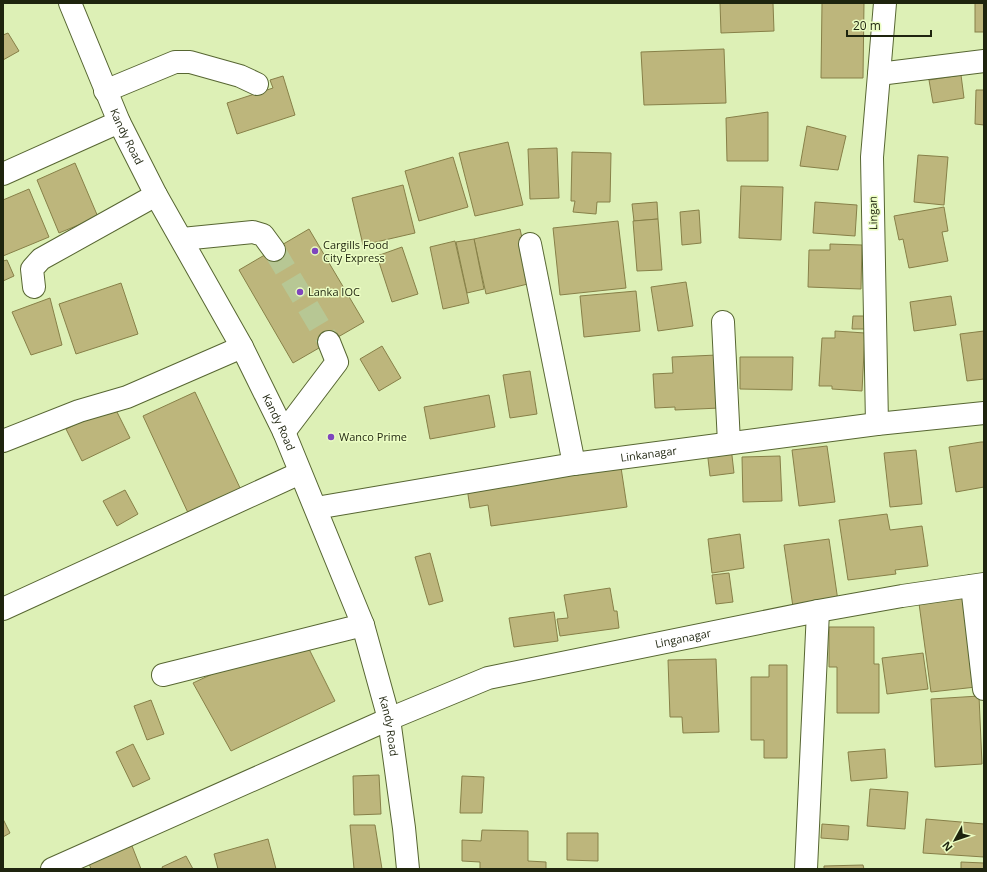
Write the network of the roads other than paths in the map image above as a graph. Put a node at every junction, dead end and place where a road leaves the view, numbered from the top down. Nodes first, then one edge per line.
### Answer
1 (70, 3) edge
2 (885, 3) edge
3 (984, 61) edge
4 (879, 74) junction
5 (257, 84) dead end
6 (105, 91) junction
7 (119, 122) junction
8 (3, 174) edge
9 (156, 194) junction
10 (182, 239) junction
11 (530, 244) dead end
12 (274, 250) tunnel mouth
13 (34, 287) dead end
14 (723, 322) dead end
15 (329, 342) tunnel mouth
16 (242, 347) junction
17 (984, 413) edge
18 (877, 424) junction
19 (284, 432) junction
20 (3, 441) edge
21 (729, 443) junction
22 (574, 464) junction
23 (300, 473) junction
24 (316, 508) junction
25 (978, 585) edge
26 (3, 609) edge
27 (818, 611) junction
28 (363, 625) junction
29 (162, 676) dead end
30 (984, 689) edge
31 (389, 719) junction
32 (52, 869) edge
33 (408, 869) edge
34 (806, 869) edge

1 - 6 main road, Kandy Road
2 - 4 main road, Lingan
3 - 4 main road
4 - 18 main road, Lingan
5 - 6 main road
6 - 7 main road, Kandy Road
7 - 8 main road
7 - 9 main road, Kandy Road
9 - 10 main road, Kandy Road
9 - 13 main road
10 - 12 main road
10 - 16 main road, Kandy Road
11 - 22 main road
14 - 21 main road
15 - 19 main road
16 - 19 main road, Kandy Road
16 - 20 main road
17 - 18 main road, Linkanagar
18 - 21 main road, Linkanagar
19 - 23 main road, Kandy Road
21 - 22 main road, Linkanagar
22 - 24 main road, Linkanagar
23 - 24 main road, Kandy Road
23 - 26 main road
24 - 28 main road, Kandy Road
25 - 27 main road, Linganagar
25 - 30 main road
27 - 31 main road, Linganagar
27 - 34 main road
28 - 29 main road
28 - 31 main road, Kandy Road
31 - 32 main road, Linganagar
31 - 33 main road, Kandy Road

